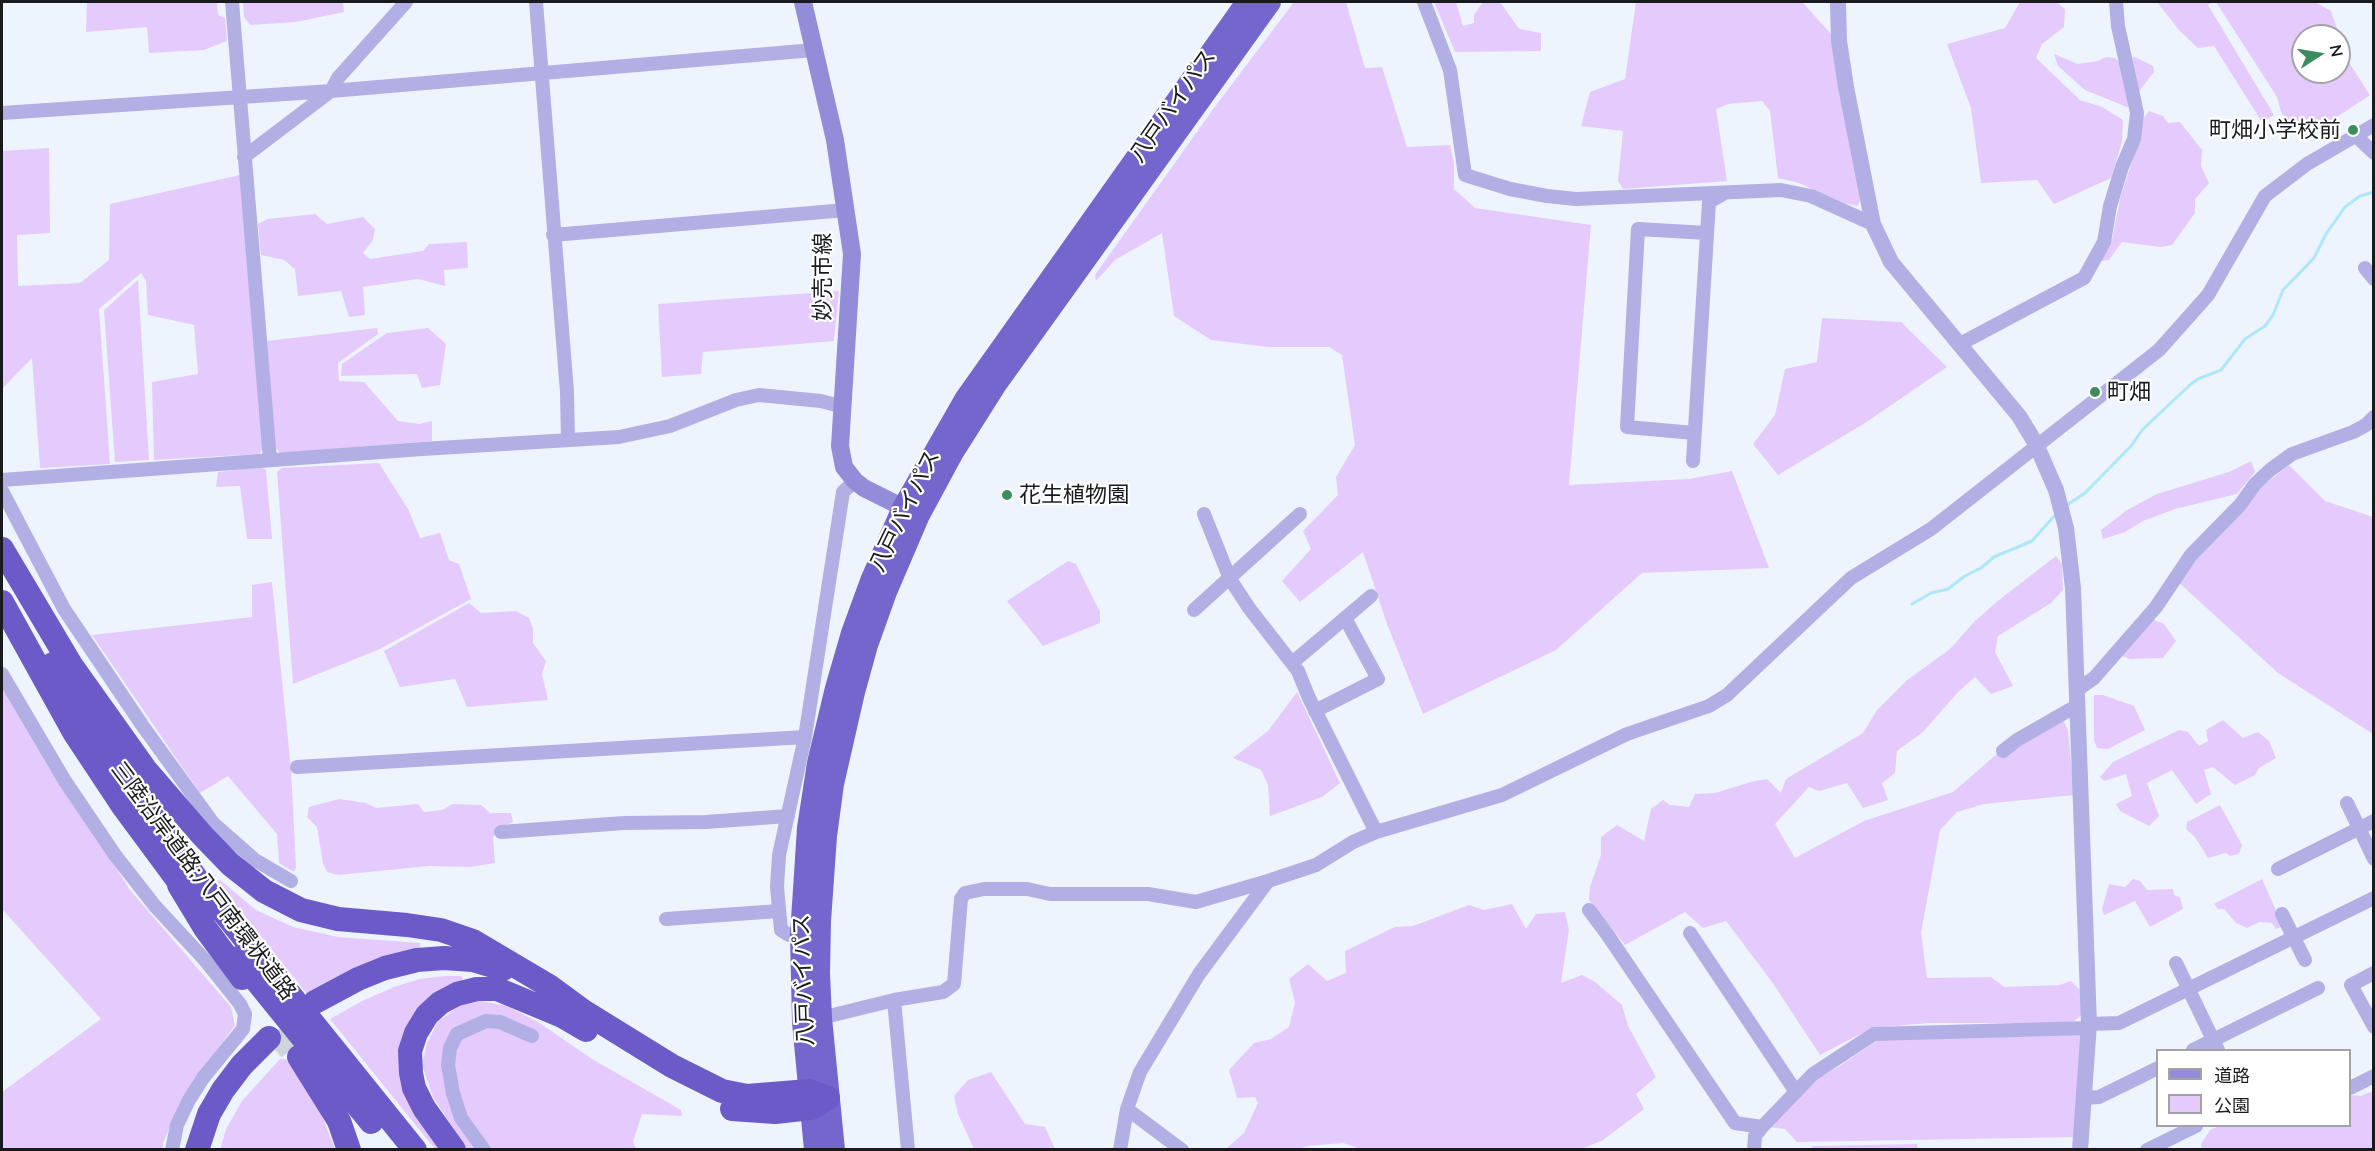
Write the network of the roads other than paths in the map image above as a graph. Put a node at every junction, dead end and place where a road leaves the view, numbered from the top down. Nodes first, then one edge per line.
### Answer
1 (232, 2) edge
2 (406, 2) edge
3 (536, 2) edge
4 (803, 2) edge
5 (1247, 2) edge
6 (1270, 2) edge
7 (1424, 2) edge
8 (1838, 2) edge
9 (2116, 2) edge
10 (814, 51) junction
11 (542, 74) junction
12 (331, 91) junction
13 (239, 95) junction
14 (2, 113) edge
15 (2373, 125) edge
16 (2356, 135) junction
17 (2373, 153) edge
18 (244, 157) junction
19 (1727, 192) junction
20 (846, 210) junction
21 (1873, 224) junction
22 (1707, 233) junction
23 (553, 235) junction
24 (1960, 344) junction
25 (843, 407) junction
26 (2373, 417) edge
27 (1694, 433) junction
28 (568, 440) junction
29 (2036, 444) junction
30 (270, 460) junction
31 (1693, 461) dead end
32 (2, 480) edge
33 (855, 481) junction
34 (2, 491) edge
35 (911, 512) junction
36 (1204, 514) dead end
37 (1300, 514) dead end
38 (2, 549) edge
39 (2, 565) edge
40 (1230, 579) junction
41 (1371, 596) dead end
42 (2, 602) edge
43 (1194, 610) dead end
44 (1346, 618) junction
45 (1292, 663) junction
46 (2, 674) edge
47 (2078, 698) junction
48 (1315, 711) junction
49 (805, 737) junction
50 (2003, 751) dead end
51 (297, 767) dead end
52 (2347, 803) dead end
53 (788, 816) junction
54 (2373, 821) edge
55 (2359, 828) junction
56 (501, 832) dead end
57 (1376, 832) junction
58 (2373, 859) edge
59 (2278, 869) dead end
60 (171, 872) junction
61 (291, 881) dead end
62 (1268, 881) junction
63 (2373, 898) edge
64 (1588, 910) dead end
65 (779, 911) junction
66 (2282, 914) dead end
67 (666, 919) dead end
68 (1690, 933) dead end
69 (801, 935) junction
70 (2294, 938) junction
71 (2305, 960) dead end
72 (2176, 963) dead end
73 (2373, 973) edge
74 (2188, 988) junction
75 (2318, 988) dead end
76 (894, 1000) junction
77 (305, 1011) junction
78 (573, 1013) junction
79 (821, 1018) junction
80 (2089, 1026) junction
81 (2373, 1027) edge
82 (532, 1036) dead end
83 (2216, 1046) edge
84 (2199, 1049) edge
85 (2156, 1068) edge
86 (2373, 1076) edge
87 (2351, 1087) edge
88 (1796, 1092) junction
89 (2084, 1098) junction
90 (816, 1099) junction
91 (1127, 1109) junction
92 (1762, 1127) junction
93 (2192, 1127) edge
94 (172, 1149) edge
95 (197, 1149) edge
96 (208, 1149) edge
97 (349, 1149) edge
98 (393, 1149) edge
99 (415, 1149) edge
100 (454, 1149) edge
101 (484, 1149) edge
102 (816, 1149) edge
103 (908, 1149) edge
104 (1120, 1149) edge
105 (1182, 1149) edge
106 (1754, 1149) edge
107 (2080, 1149) edge
108 (2147, 1149) edge

1 - 13 street
2 - 12 street
3 - 11 street
4 - 10 main road, 妙売市線
5 - 35 highway, 八戸バイパス
6 - 35 highway, 八戸バイパス
7 - 19 street
8 - 21 street
9 - 24 street
10 - 11 street
10 - 20 main road, 妙売市線
11 - 12 street
11 - 23 street
12 - 13 street
12 - 18 street
13 - 14 street
13 - 18 street
15 - 16 street
16 - 17 street
16 - 29 street
18 - 30 street
19 - 21 street
19 - 22 street
20 - 23 street
20 - 25 main road, 妙売市線
21 - 24 street
22 - 27 street
22 - 27 street
23 - 28 street
24 - 29 street
25 - 28 street
25 - 33 main road, 妙売市線
26 - 47 street
27 - 31 street
28 - 30 street
29 - 47 street
29 - 57 street
30 - 32 street
33 - 35 main road
33 - 49 street
34 - 61 street
35 - 69 highway, 八戸バイパス
35 - 79 highway, 八戸バイパス
36 - 40 street
37 - 40 street
38 - 78 highway
39 - 77 highway, 三陸沿岸道路;八戸南環状道路
40 - 43 street
40 - 45 street
41 - 44 street
42 - 60 highway, 三陸沿岸道路;八戸南環状道路
44 - 45 street
44 - 48 street
45 - 48 street
46 - 94 street
47 - 50 street
47 - 80 street
48 - 57 street
49 - 51 street
49 - 53 street
52 - 55 street
53 - 56 street
53 - 65 street
54 - 55 street
55 - 58 street
55 - 59 street
57 - 62 street
60 - 77 highway, 三陸沿岸道路;八戸南環状道路
60 - 97 highway
62 - 76 street
62 - 91 street
63 - 70 street
64 - 92 street
65 - 67 street
65 - 69 street
66 - 70 street
68 - 88 street
69 - 90 highway, 八戸バイパス
70 - 71 street
70 - 74 street
72 - 74 street
73 - 81 street
74 - 80 street
74 - 83 street
75 - 83 street
76 - 79 street
76 - 103 street
77 - 78 highway
77 - 98 highway
77 - 99 highway
78 - 90 highway
78 - 100 highway
79 - 90 highway, 八戸バイパス
80 - 88 street
80 - 89 street
82 - 101 street
83 - 84 street
85 - 89 street
86 - 87 street
88 - 92 street
89 - 107 street
90 - 102 highway
91 - 104 street
91 - 105 street
92 - 106 street
93 - 108 street
95 - 96 highway

